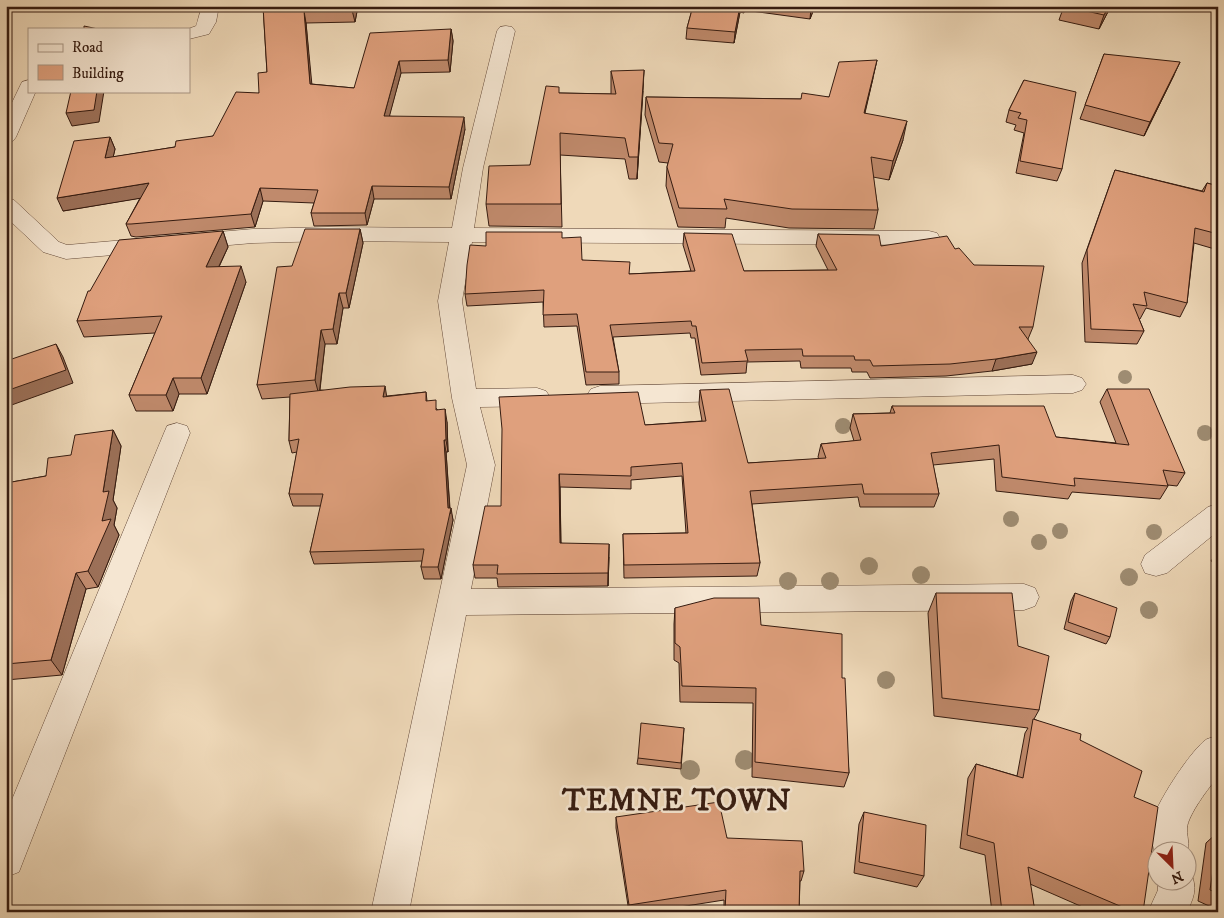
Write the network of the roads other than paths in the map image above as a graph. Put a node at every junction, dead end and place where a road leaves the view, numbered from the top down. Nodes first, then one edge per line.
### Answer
1 (211, 6) edge
2 (506, 31) dead end
3 (190, 34) edge
4 (28, 88) edge
5 (6, 137) edge
6 (6, 206) edge
7 (460, 236) junction
8 (929, 238) edge
9 (1073, 384) dead end
10 (465, 398) junction
11 (177, 433) dead end
12 (1218, 515) edge
13 (1156, 564) dead end
14 (1024, 597) dead end
15 (454, 602) junction
16 (1218, 750) edge
17 (1171, 840) edge
18 (6, 859) edge
19 (1177, 890) edge
20 (390, 912) edge
21 (1167, 912) edge

1 - 3 street
2 - 7 street
4 - 5 street
6 - 7 street
7 - 8 street
7 - 10 street
9 - 10 street
10 - 15 street
11 - 18 street
12 - 13 street
14 - 15 street
15 - 20 street
16 - 17 street
19 - 21 street

